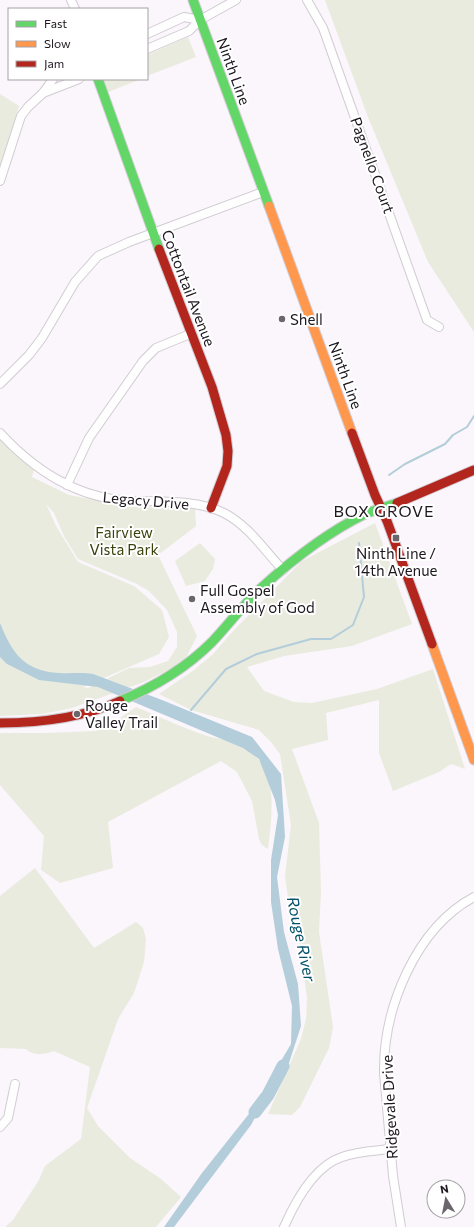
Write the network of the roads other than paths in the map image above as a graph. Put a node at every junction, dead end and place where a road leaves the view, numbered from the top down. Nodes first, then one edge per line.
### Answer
1 (192, 0) edge
2 (236, 0) edge
3 (307, 0) edge
4 (200, 20) junction
5 (148, 34) edge
6 (148, 49) edge
7 (52, 80) edge
8 (76, 80) edge
9 (98, 80) edge
10 (43, 93) junction
11 (0, 181) edge
12 (263, 192) junction
13 (153, 233) junction
14 (439, 327) dead end
15 (190, 334) junction
16 (0, 384) edge
17 (0, 433) edge
18 (474, 470) edge
19 (67, 485) junction
20 (211, 508) junction
21 (382, 508) junction
22 (269, 556) junction
23 (283, 570) junction
24 (272, 578) junction
25 (0, 723) edge
26 (474, 760) edge
27 (474, 897) edge
28 (15, 1084) dead end
29 (0, 1127) edge
30 (391, 1149) junction
31 (284, 1227) edge
32 (401, 1227) edge

1 - 4 street, Ninth Line
2 - 4 street
3 - 14 street, Pagnello Court
4 - 5 street
4 - 6 street
4 - 12 street, Ninth Line
7 - 10 street
8 - 10 street
9 - 13 street, Cottontail Avenue
10 - 11 street
12 - 13 street
12 - 21 street, Ninth Line
13 - 15 street, Cottontail Avenue
13 - 16 street
15 - 19 street
15 - 20 street, Cottontail Avenue
17 - 19 street, Legacy Drive
18 - 21 street
19 - 20 street, Legacy Drive
20 - 22 street, Legacy Drive
21 - 23 street
21 - 26 street, Ninth Line
22 - 23 street, Legacy Drive
22 - 24 street
23 - 24 street
24 - 25 street
27 - 30 street, Ridgevale Drive
28 - 29 street
30 - 31 street
30 - 32 street, Ridgevale Drive

